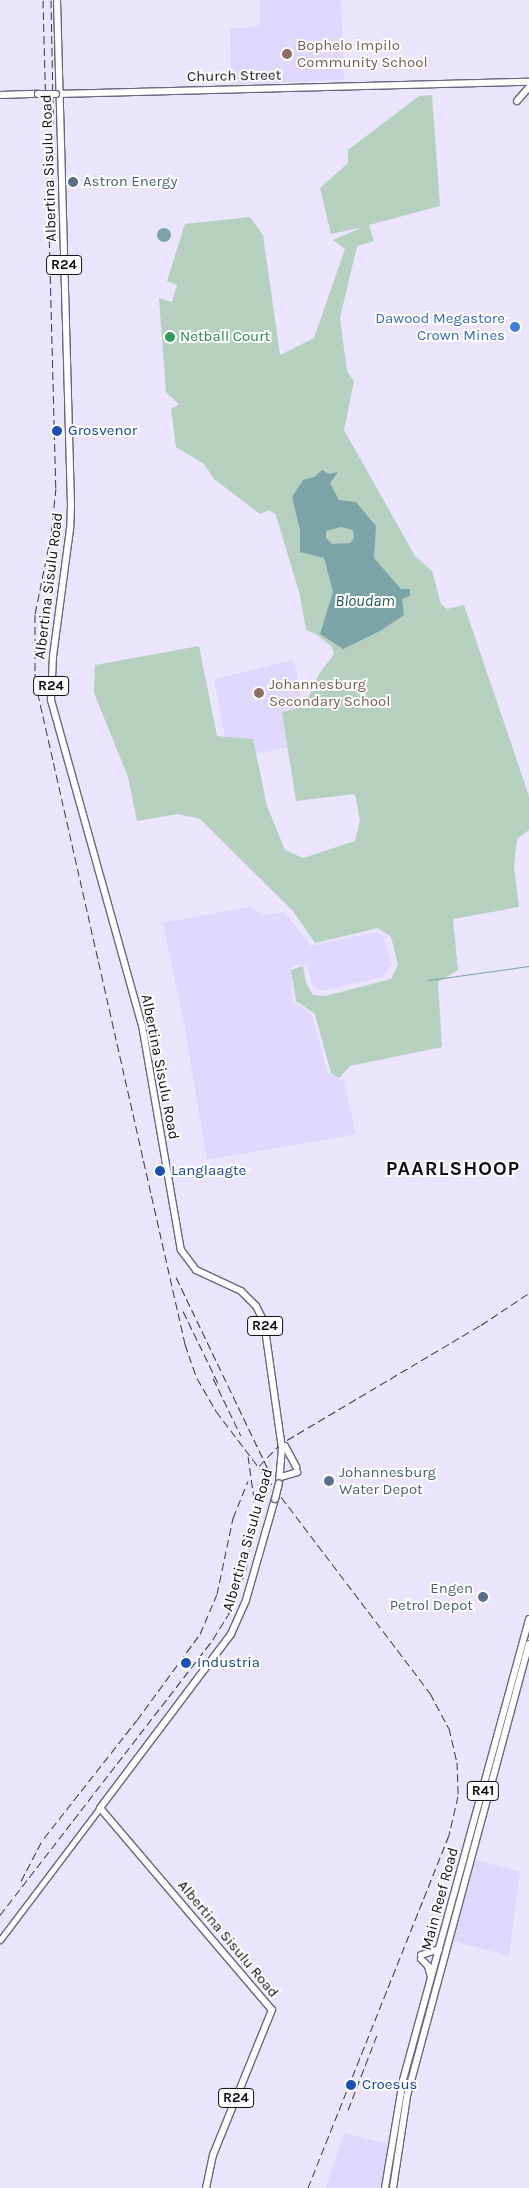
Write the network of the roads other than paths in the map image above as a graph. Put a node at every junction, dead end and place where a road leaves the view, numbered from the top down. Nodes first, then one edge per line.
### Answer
1 (57, 0) edge
2 (529, 82) edge
3 (529, 88) edge
4 (58, 94) junction
5 (0, 95) edge
6 (517, 101) dead end
7 (276, 1411) junction
8 (280, 1480) junction
9 (529, 1619) edge
10 (529, 1644) edge
11 (508, 1711) junction
12 (100, 1808) junction
13 (466, 1865) junction
14 (0, 1940) edge
15 (439, 1948) junction
16 (431, 1980) junction
17 (401, 2086) junction
18 (409, 2088) junction
19 (206, 2188) edge
20 (386, 2188) edge
21 (393, 2188) edge

1 - 4 main road, Albertina Sisulu Road / R24
2 - 4 main road, Church Street
3 - 6 main road
4 - 5 main road, Church Street, bridge
4 - 7 main road, Albertina Sisulu Road / R24
7 - 8 main road, Albertina Sisulu Road / R24
7 - 8 main road
8 - 12 main road, Albertina Sisulu Road / R24, bridge
9 - 11 main road, Main Reef Road / R41
10 - 11 main road, Main Reef Road / R41
11 - 13 main road, Main Reef Road / R41
12 - 14 street
12 - 19 main road, Albertina Sisulu Road / R24
13 - 15 main road, Main Reef Road / R41
13 - 18 main road, Main Reef Road / R41
15 - 16 main road, Main Reef Road / R41
15 - 16 main road
16 - 17 main road, Main Reef Road / R41
17 - 18 main road
17 - 20 main road, Main Reef Road / R41
18 - 21 main road, Main Reef Road / R41

